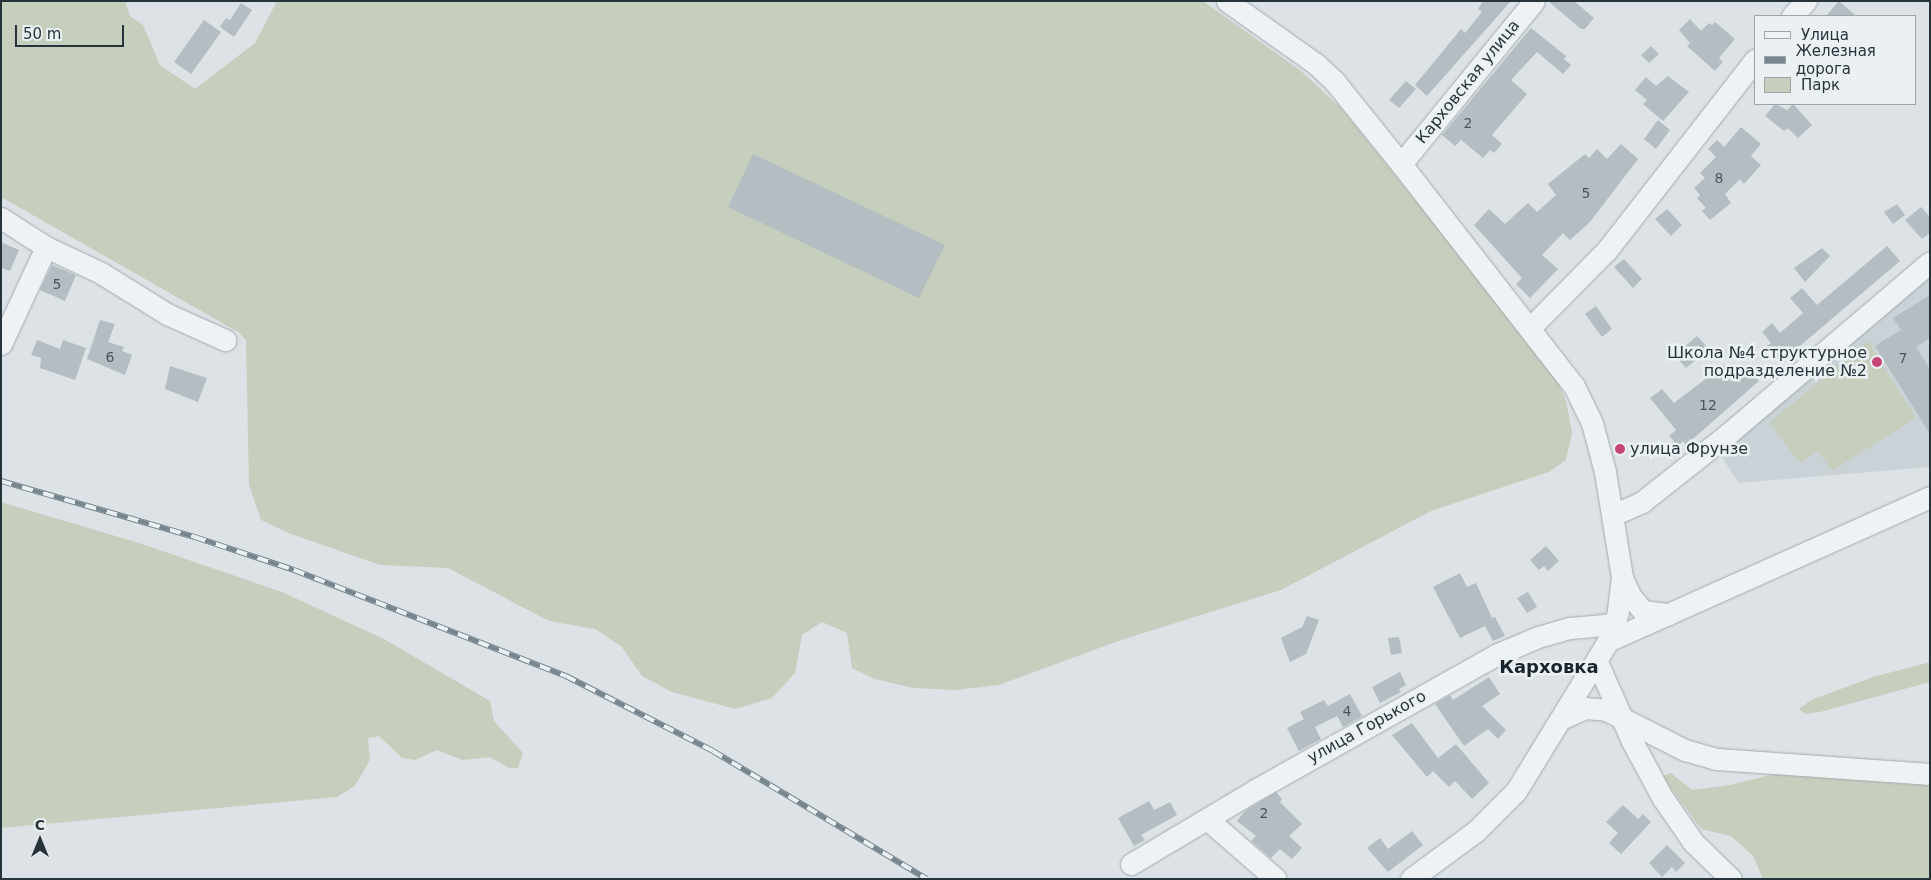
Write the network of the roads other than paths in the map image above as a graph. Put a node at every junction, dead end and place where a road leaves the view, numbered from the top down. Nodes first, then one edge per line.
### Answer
1 (1227, 1) edge
2 (1534, 1) edge
3 (1806, 1) edge
4 (1793, 15) edge
5 (1754, 61) edge
6 (1401, 164) junction
7 (1, 218) edge
8 (46, 247) junction
9 (1930, 262) edge
10 (1530, 328) junction
11 (224, 340) dead end
12 (1, 344) edge
13 (1930, 497) edge
14 (1613, 515) junction
15 (1622, 577) junction
16 (1670, 614) junction
17 (1612, 633) junction
18 (1597, 662) junction
19 (1563, 718) junction
20 (1621, 718) junction
21 (1930, 774) edge
22 (1207, 819) junction
23 (1131, 864) dead end
24 (1276, 879) edge
25 (1411, 879) edge
26 (1731, 879) edge

1 - 6 street
2 - 6 street, Карховская улица
3 - 4 street
5 - 10 street
6 - 10 street
7 - 8 street
8 - 11 street
8 - 12 street
9 - 14 street
10 - 14 street
13 - 16 street
14 - 15 street
15 - 16 street
15 - 17 street
16 - 17 street
17 - 18 street
17 - 22 street, улица Горького
18 - 19 street
18 - 20 street
19 - 20 street
19 - 25 street
20 - 21 street
20 - 26 street
22 - 23 street, улица Горького
22 - 24 street

